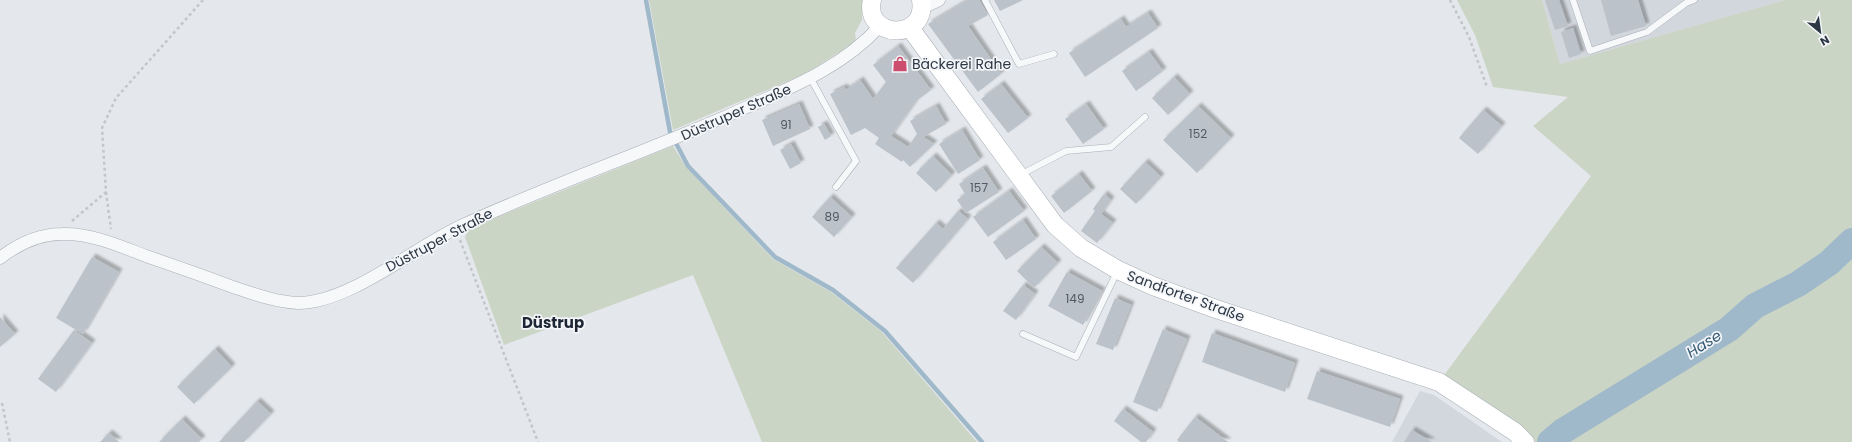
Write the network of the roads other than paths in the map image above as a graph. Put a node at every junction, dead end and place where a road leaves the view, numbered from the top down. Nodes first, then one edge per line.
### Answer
1 (872, 0) edge
2 (939, 0) edge
3 (985, 0) edge
4 (1573, 0) edge
5 (1694, 0) edge
6 (921, 4) edge
7 (880, 26) junction
8 (910, 28) junction
9 (1054, 54) dead end
10 (811, 79) junction
11 (1144, 117) dead end
12 (1019, 176) junction
13 (836, 186) dead end
14 (0, 258) edge
15 (1118, 270) junction
16 (1023, 334) dead end
17 (1525, 441) edge

1 - 7 street
2 - 6 street
3 - 9 lane
4 - 5 lane
6 - 8 street
7 - 8 street
7 - 10 street, Düstruper Straße
8 - 12 street, Sandforter Straße
10 - 13 lane
10 - 14 street, Düstruper Straße
11 - 12 lane
12 - 15 street, Sandforter Straße
15 - 16 lane
15 - 17 street, Sandforter Straße

